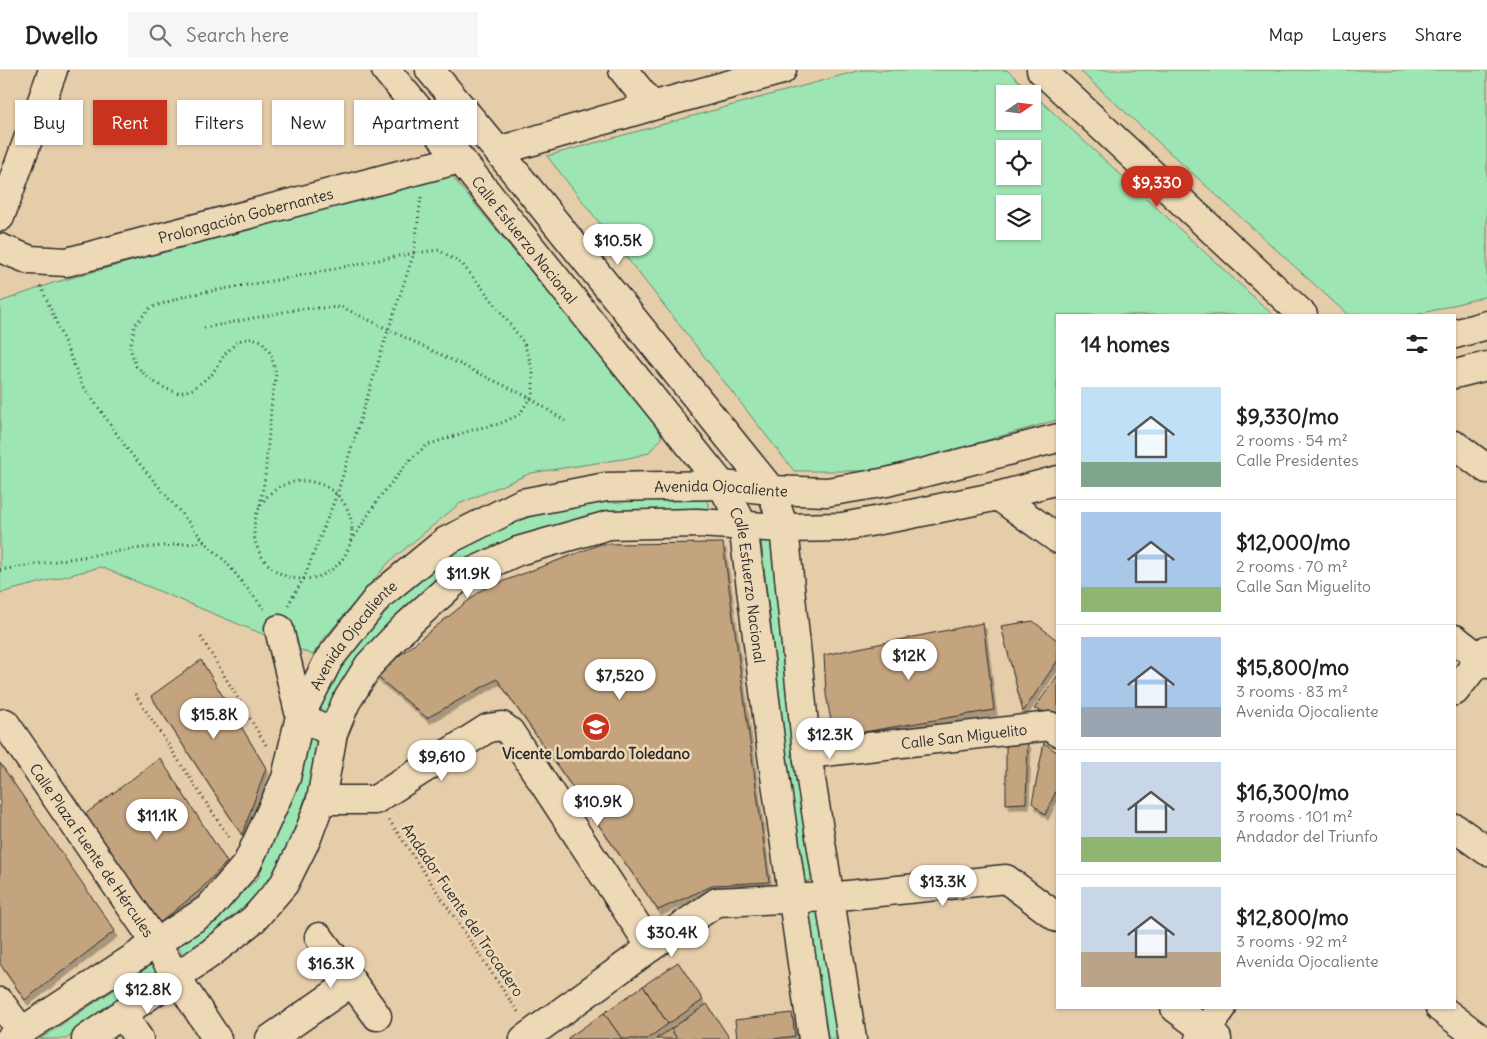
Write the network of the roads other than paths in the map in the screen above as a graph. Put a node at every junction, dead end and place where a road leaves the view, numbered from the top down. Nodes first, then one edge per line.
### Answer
1 (53, 70) edge
2 (386, 70) edge
3 (430, 70) edge
4 (623, 70) edge
5 (782, 70) edge
6 (1041, 70) edge
7 (652, 106) junction
8 (498, 151) junction
9 (460, 159) junction
10 (0, 217) edge
11 (0, 248) edge
12 (1301, 314) edge
13 (1487, 325) edge
14 (1456, 334) edge
15 (1487, 366) edge
16 (1456, 374) edge
17 (1056, 439) edge
18 (1456, 446) edge
19 (1487, 469) edge
20 (1056, 481) edge
21 (722, 485) junction
22 (771, 490) junction
23 (998, 496) junction
24 (743, 525) junction
25 (784, 528) junction
26 (1056, 538) edge
27 (279, 629) road end
28 (1456, 640) edge
29 (1485, 658) edge
30 (1456, 690) edge
31 (300, 716) junction
32 (5, 723) dead end
33 (1056, 730) edge
34 (333, 733) junction
35 (807, 754) junction
36 (321, 800) junction
37 (1456, 829) edge
38 (1487, 851) edge
39 (829, 897) junction
40 (793, 898) junction
41 (1056, 916) edge
42 (319, 937) dead end
43 (156, 944) junction
44 (651, 947) junction
45 (176, 978) junction
46 (352, 982) junction
47 (0, 1002) edge
48 (1176, 1009) edge
49 (1221, 1009) edge
50 (1441, 1009) edge
51 (122, 1014) junction
52 (377, 1016) dead end
53 (16, 1035) edge
54 (528, 1036) edge
55 (1207, 1036) edge
56 (86, 1039) edge
57 (139, 1039) edge
58 (217, 1039) edge
59 (270, 1039) edge
60 (813, 1039) edge
61 (852, 1039) edge
62 (1482, 1039) edge

1 - 10 street
2 - 9 street, Calle Esfuerzo Nacional
3 - 8 street
4 - 7 street
5 - 7 street
6 - 12 street
7 - 8 street
8 - 22 street
9 - 11 street, Prolongación Gobernantes
9 - 21 street, Calle Esfuerzo Nacional
13 - 14 street
15 - 16 street
17 - 22 street, Avenida Ojocaliente
18 - 19 street
20 - 23 street, Avenida Ojocaliente
21 - 22 street, Avenida Ojocaliente
21 - 24 street, Calle Esfuerzo Nacional
21 - 31 street, Avenida Ojocaliente
22 - 25 street
23 - 25 street, Avenida Ojocaliente
23 - 26 street
24 - 25 street, Avenida Ojocaliente
24 - 34 street, Avenida Ojocaliente
24 - 40 street, Calle Esfuerzo Nacional
25 - 35 street
27 - 31 street
28 - 29 street
29 - 30 street
31 - 34 street
31 - 43 street, Avenida Ojocaliente
32 - 43 street, Calle Plaza Fuente de Hércules
33 - 35 street, Calle San Miguelito
34 - 36 street, Avenida Ojocaliente
35 - 39 street
36 - 44 street
36 - 45 street, Avenida Ojocaliente
37 - 38 street
39 - 40 street
39 - 41 street
39 - 61 street
40 - 44 street
40 - 60 street, Calle Esfuerzo Nacional
42 - 46 street
43 - 45 street, Calle Plaza Fuente de Hércules
43 - 53 street, Avenida Ojocaliente
44 - 54 street
45 - 51 street, Avenida Ojocaliente
45 - 58 street, Calle Plaza Fuente de Hércules
46 - 52 street
46 - 59 street
47 - 53 street
48 - 55 street
49 - 55 street
50 - 62 street
51 - 56 street, Avenida Ojocaliente
51 - 57 street

